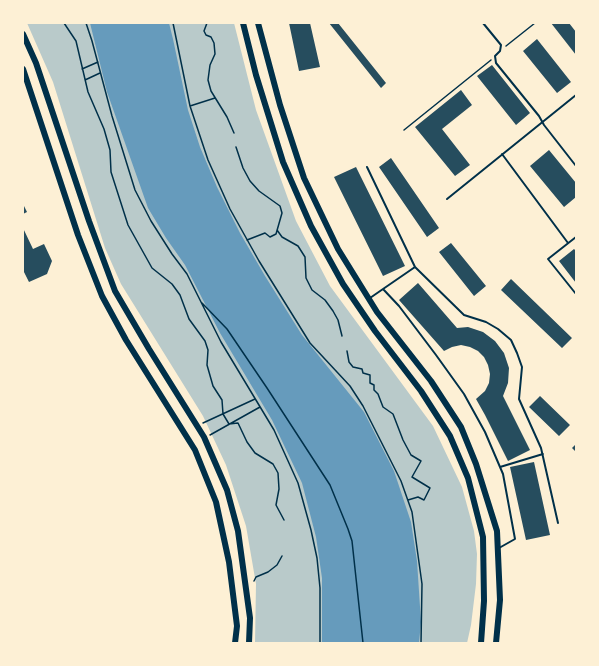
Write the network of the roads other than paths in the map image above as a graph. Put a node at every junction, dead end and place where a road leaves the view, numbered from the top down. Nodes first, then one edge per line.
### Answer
1 (243, 23) edge
2 (258, 23) edge
3 (483, 23) edge
4 (23, 34) edge
5 (23, 69) edge
6 (576, 95) edge
7 (542, 122) junction
8 (502, 154) junction
9 (576, 166) edge
10 (367, 167) dead end
11 (447, 199) dead end
12 (576, 237) edge
13 (568, 243) junction
14 (415, 267) junction
15 (383, 289) junction
16 (576, 294) edge
17 (369, 299) junction
18 (543, 454) junction
19 (500, 467) junction
20 (558, 523) dead end
21 (498, 548) junction
22 (235, 643) edge
23 (249, 643) edge
24 (481, 643) edge
25 (496, 643) edge

1 - 24 main road
2 - 17 main road
3 - 7 lane
4 - 23 main road
5 - 22 main road
6 - 7 lane
7 - 8 lane
7 - 9 lane
8 - 11 lane
8 - 13 lane
10 - 14 lane
12 - 13 lane
13 - 16 lane
14 - 15 lane
14 - 18 lane
15 - 17 lane
15 - 19 lane
17 - 21 main road
18 - 19 lane
18 - 20 lane
19 - 21 lane
21 - 25 main road

